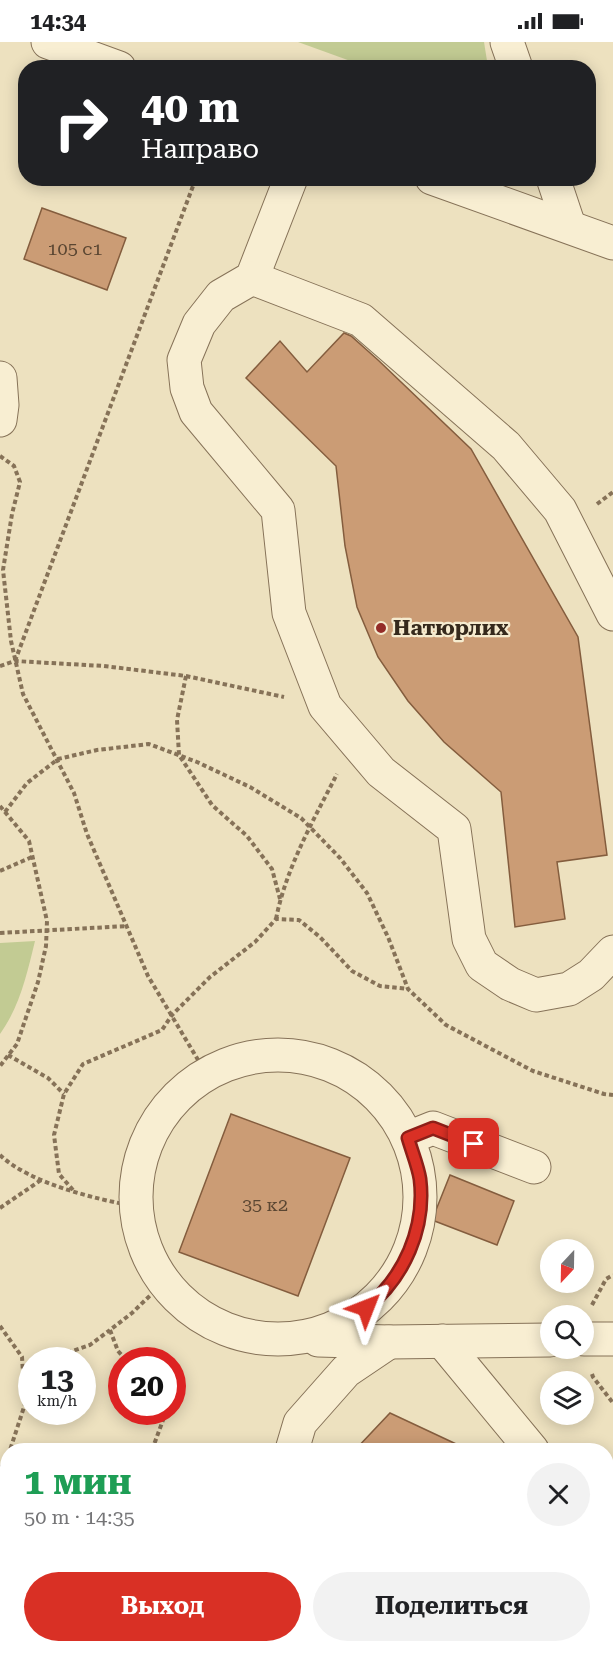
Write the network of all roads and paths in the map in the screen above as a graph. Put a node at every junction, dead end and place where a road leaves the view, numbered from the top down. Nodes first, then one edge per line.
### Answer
1 (48, 42) edge
2 (507, 42) edge
3 (97, 60) edge
4 (513, 60) edge
5 (193, 186) edge
6 (288, 186) edge
7 (455, 186) edge
8 (556, 186) edge
9 (569, 226) junction
10 (613, 243) edge
11 (252, 278) junction
12 (0, 378) edge
13 (0, 420) edge
14 (0, 456) edge
15 (613, 614) edge
16 (15, 661) junction
17 (0, 666) edge
18 (186, 676) junction
19 (326, 706) junction
20 (355, 740) junction
21 (179, 755) junction
22 (58, 759) junction
23 (0, 806) edge
24 (5, 812) junction
25 (310, 827) junction
26 (32, 857) junction
27 (0, 870) edge
28 (280, 899) junction
29 (276, 919) junction
30 (127, 926) junction
31 (47, 929) junction
32 (0, 933) edge
33 (613, 952) edge
34 (408, 989) junction
35 (171, 1015) junction
36 (8, 1055) junction
37 (0, 1066) edge
38 (207, 1075) junction
39 (63, 1094) junction
40 (613, 1095) edge
41 (408, 1138) junction
42 (0, 1155) edge
43 (534, 1167) dead end
44 (42, 1180) junction
45 (73, 1190) junction
46 (134, 1206) junction
47 (0, 1208) edge
48 (163, 1283) junction
49 (0, 1326) edge
50 (110, 1330) junction
51 (297, 1339) junction
52 (594, 1339) edge
53 (613, 1339) edge
54 (540, 1340) edge
55 (442, 1341) junction
56 (389, 1342) junction
57 (84, 1347) edge
58 (116, 1347) edge
59 (18, 1351) edge
60 (18, 1425) edge
61 (161, 1425) edge
62 (12, 1443) edge
63 (155, 1443) edge
64 (294, 1443) edge
65 (526, 1443) edge

1 - 3 street
2 - 4 street
5 - 16 path
6 - 11 street
7 - 9 street
8 - 9 street
9 - 10 street
11 - 15 street
11 - 19 street
12 - 13 street
14 - 16 path
16 - 17 path
16 - 18 path
16 - 22 path
18 - 19 path
18 - 21 path
19 - 20 street
20 - 25 path
20 - 33 street
21 - 22 path
21 - 25 path
21 - 28 path
22 - 24 path
22 - 30 path
23 - 24 path
24 - 26 path
25 - 28 path
25 - 34 path
26 - 27 path
26 - 31 path
28 - 29 path
29 - 34 path
29 - 35 path
30 - 31 path
30 - 35 path
31 - 32 path
31 - 36 path
34 - 40 path
35 - 38 path
35 - 39 path
36 - 37 path
36 - 39 path
38 - 41 street
38 - 46 street
39 - 45 path
41 - 43 street
41 - 51 street
42 - 44 path
44 - 45 path
44 - 47 path
45 - 46 path
46 - 48 street
48 - 50 path
48 - 51 street
49 - 59 path
50 - 57 path
50 - 58 path
51 - 56 street
52 - 53 street
54 - 55 street
55 - 56 street
55 - 65 street
56 - 64 street
60 - 62 path
61 - 63 path

